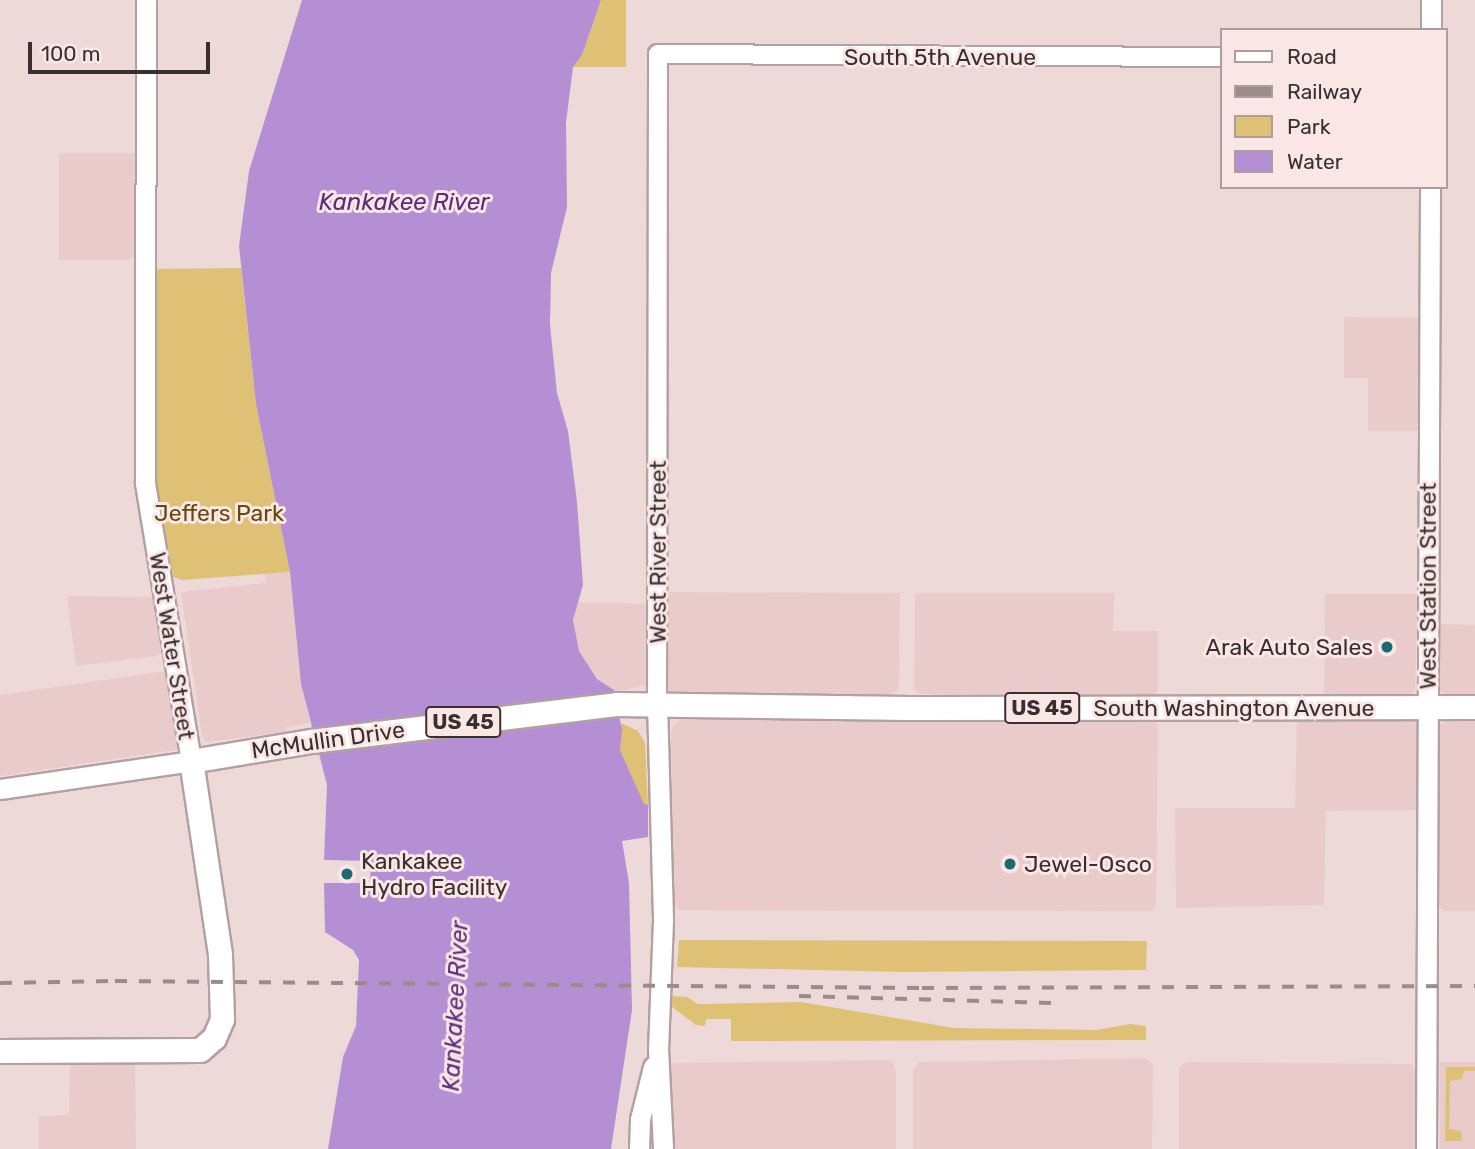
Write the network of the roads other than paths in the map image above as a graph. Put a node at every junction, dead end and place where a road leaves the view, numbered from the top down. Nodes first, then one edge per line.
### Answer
1 (146, 0) edge
2 (1431, 0) edge
3 (1431, 28) edge
4 (658, 54) joint
5 (1220, 57) edge
6 (1430, 189) edge
7 (657, 703) junction
8 (1427, 707) junction
9 (1475, 707) edge
10 (191, 761) junction
11 (0, 789) edge
12 (658, 1049) junction
13 (0, 1051) edge
14 (639, 1149) edge
15 (663, 1149) edge
16 (1426, 1149) edge

1 - 10 main road, West Water Street
2 - 3 main road
4 - 5 street, South 5th Avenue
4 - 7 street, West River Street
6 - 8 main road, West Station Street
7 - 8 main road, South Washington Avenue / US 45
7 - 10 main road, McMullin Drive / US 45
7 - 12 main road, West River Street
8 - 9 main road, South Washington Avenue / US 45
8 - 16 main road, West Station Street
10 - 11 main road, McMullin Drive
10 - 13 main road, West Water Street
12 - 14 main road
12 - 15 main road

